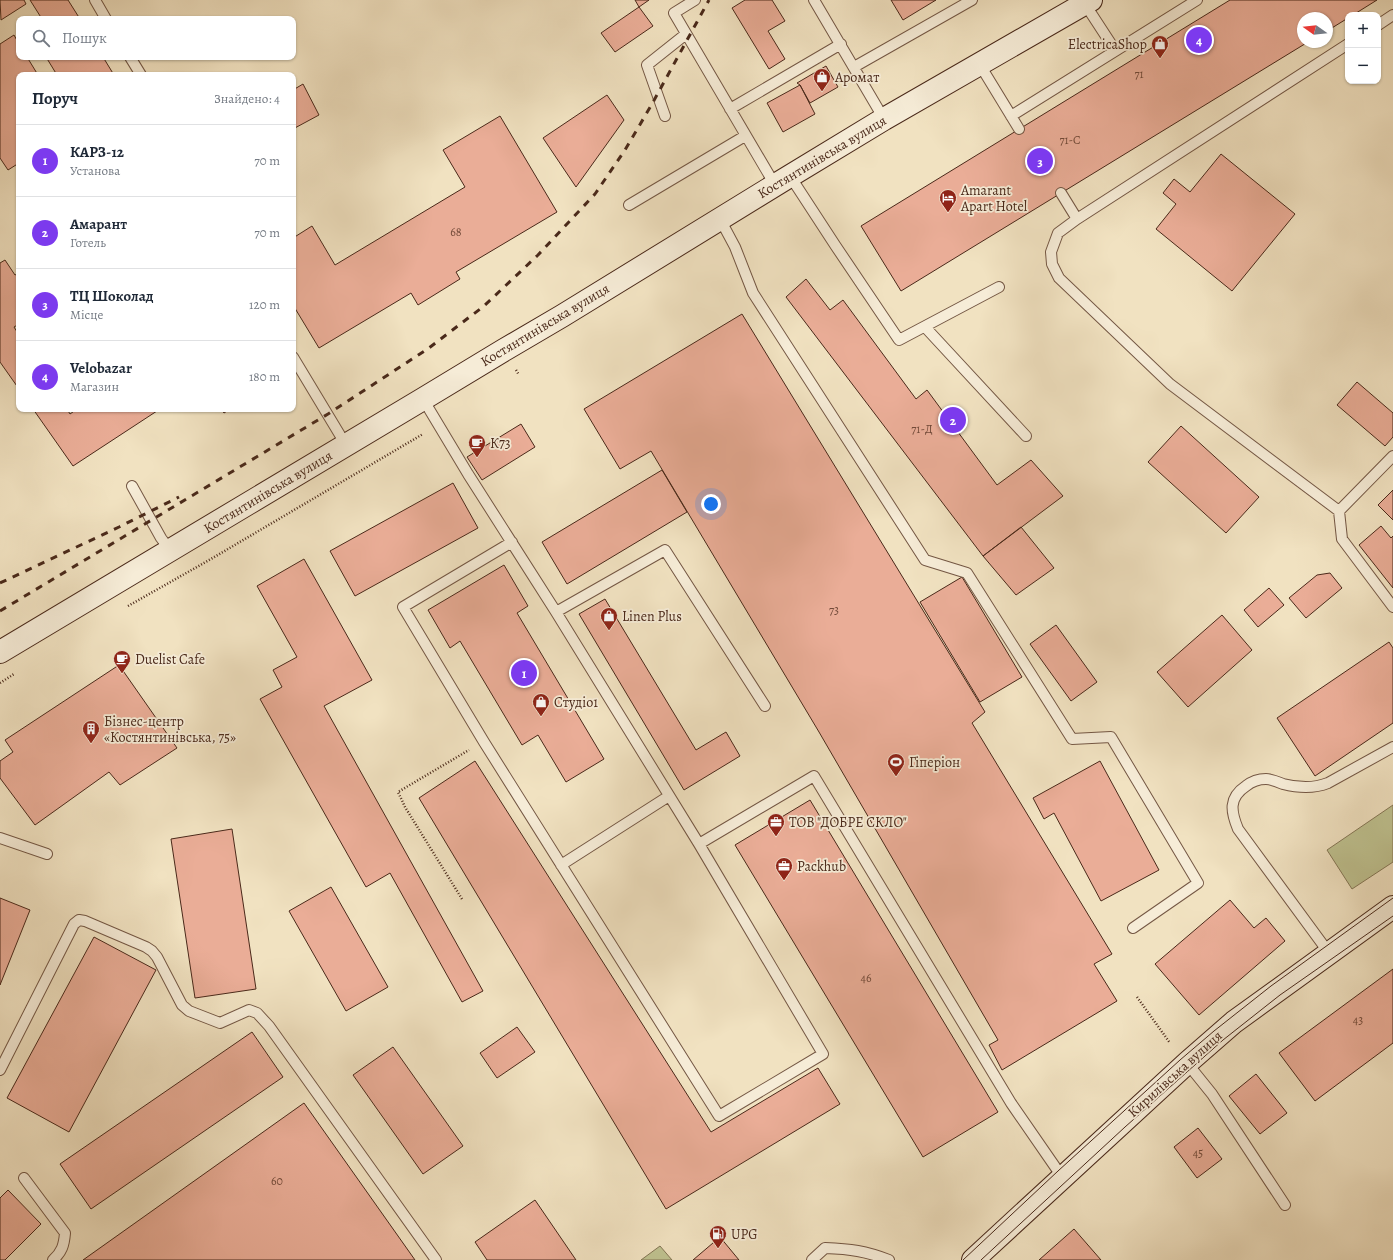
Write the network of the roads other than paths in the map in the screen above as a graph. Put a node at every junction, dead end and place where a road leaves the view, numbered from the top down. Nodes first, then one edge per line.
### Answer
1 (95, 0) edge
2 (695, 0) edge
3 (814, 0) edge
4 (972, 0) edge
5 (1197, 0) edge
6 (1088, 2) edge
7 (1393, 15) edge
8 (104, 16) edge
9 (1381, 23) edge
10 (686, 34) junction
11 (841, 44) junction
12 (1345, 46) edge
13 (1115, 50) junction
14 (132, 60) edge
15 (980, 65) junction
16 (854, 67) junction
17 (139, 72) edge
18 (730, 109) junction
19 (665, 116) dead end
20 (1011, 116) junction
21 (884, 119) junction
22 (1019, 129) dead end
23 (746, 136) junction
24 (782, 180) junction
25 (1061, 193) dead end
26 (629, 205) dead end
27 (720, 219) junction
28 (1076, 219) junction
29 (998, 287) dead end
30 (925, 327) junction
31 (296, 362) edge
32 (423, 399) junction
33 (1026, 436) dead end
34 (346, 445) junction
35 (1393, 456) edge
36 (132, 486) dead end
37 (1340, 511) junction
38 (512, 542) junction
39 (170, 550) junction
40 (1393, 607) edge
41 (556, 612) junction
42 (2, 646) edge
43 (765, 706) dead end
44 (1393, 746) edge
45 (669, 796) junction
46 (0, 838) edge
47 (699, 844) junction
48 (47, 854) dead end
49 (561, 865) junction
50 (1393, 907) edge
51 (1133, 928) dead end
52 (1329, 953) junction
53 (1187, 1063) junction
54 (0, 1070) edge
55 (1063, 1176) junction
56 (24, 1178) dead end
57 (1285, 1205) dead end
58 (53, 1260) edge
59 (436, 1260) edge
60 (812, 1260) edge
61 (889, 1260) edge
62 (973, 1260) edge

1 - 8 lane
2 - 10 lane
3 - 11 lane
4 - 16 lane
5 - 13 lane
6 - 13 lane
6 - 15 main road, Костянтинівська вулиця
7 - 9 lane
10 - 18 lane
10 - 19 lane
11 - 16 lane
11 - 18 lane
12 - 28 lane
13 - 20 lane
14 - 17 lane
15 - 20 lane
15 - 21 main road, Костянтинівська вулиця
16 - 21 lane
18 - 23 lane
20 - 22 lane
21 - 24 main road, Костянтинівська вулиця
23 - 24 lane
23 - 26 lane
24 - 27 main road, Костянтинівська вулиця
24 - 30 lane
25 - 28 lane
27 - 32 main road, Костянтинівська вулиця
27 - 51 lane
28 - 37 lane
29 - 30 lane
30 - 33 lane
31 - 34 lane
32 - 34 main road, Костянтинівська вулиця
32 - 38 lane
34 - 39 main road, Костянтинівська вулиця
35 - 37 lane
36 - 39 lane
37 - 40 lane
38 - 41 lane
38 - 49 lane
39 - 42 main road, Костянтинівська вулиця
41 - 43 lane
41 - 45 lane
44 - 52 lane
45 - 47 lane
45 - 49 lane
46 - 48 lane
47 - 49 lane
47 - 55 lane
50 - 52 main road, Кирилівська вулиця
52 - 53 main road, Кирилівська вулиця
53 - 55 main road, Кирилівська вулиця
53 - 57 lane
54 - 59 lane
55 - 62 main road, Кирилівська вулиця
56 - 58 lane
60 - 61 lane

